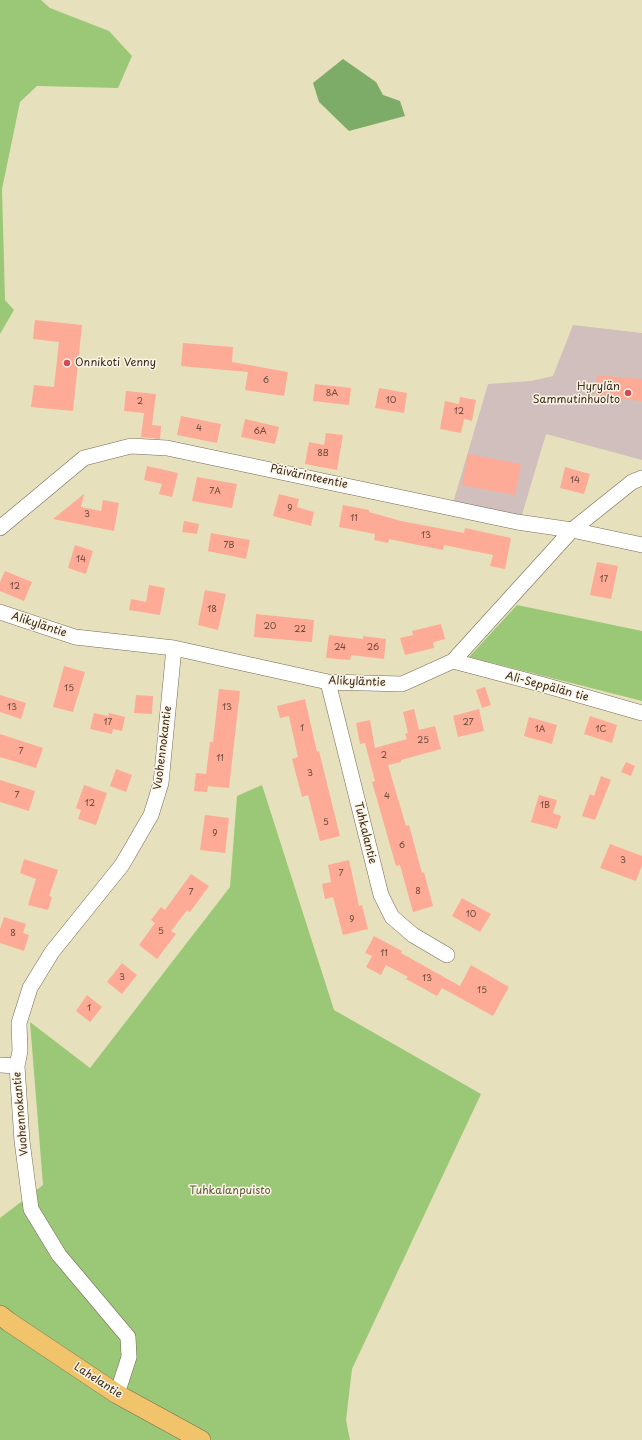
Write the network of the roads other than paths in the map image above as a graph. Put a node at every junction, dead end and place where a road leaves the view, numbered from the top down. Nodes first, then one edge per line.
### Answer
1 (642, 478) edge
2 (0, 528) edge
3 (572, 530) junction
4 (642, 545) edge
5 (0, 612) edge
6 (174, 648) junction
7 (453, 661) junction
8 (328, 682) junction
9 (642, 713) edge
10 (447, 955) dead end
11 (0, 1065) edge
12 (17, 1066) junction
13 (0, 1315) edge
14 (118, 1394) junction
15 (201, 1440) edge

1 - 3 street, Alikyläntie
2 - 3 street, Päivärinteentie
3 - 4 street, Päivärinteentie
3 - 7 street, Alikyläntie
5 - 6 street, Alikyläntie
6 - 8 street, Alikyläntie
6 - 12 street, Vuohennokantie
7 - 8 street, Alikyläntie
7 - 9 street, Ali-Seppälän tie
8 - 10 street, Tuhkalantie
11 - 12 street
12 - 14 street, Vuohennokantie
13 - 14 main road, Lahelantie
14 - 15 main road, Lahelantie

